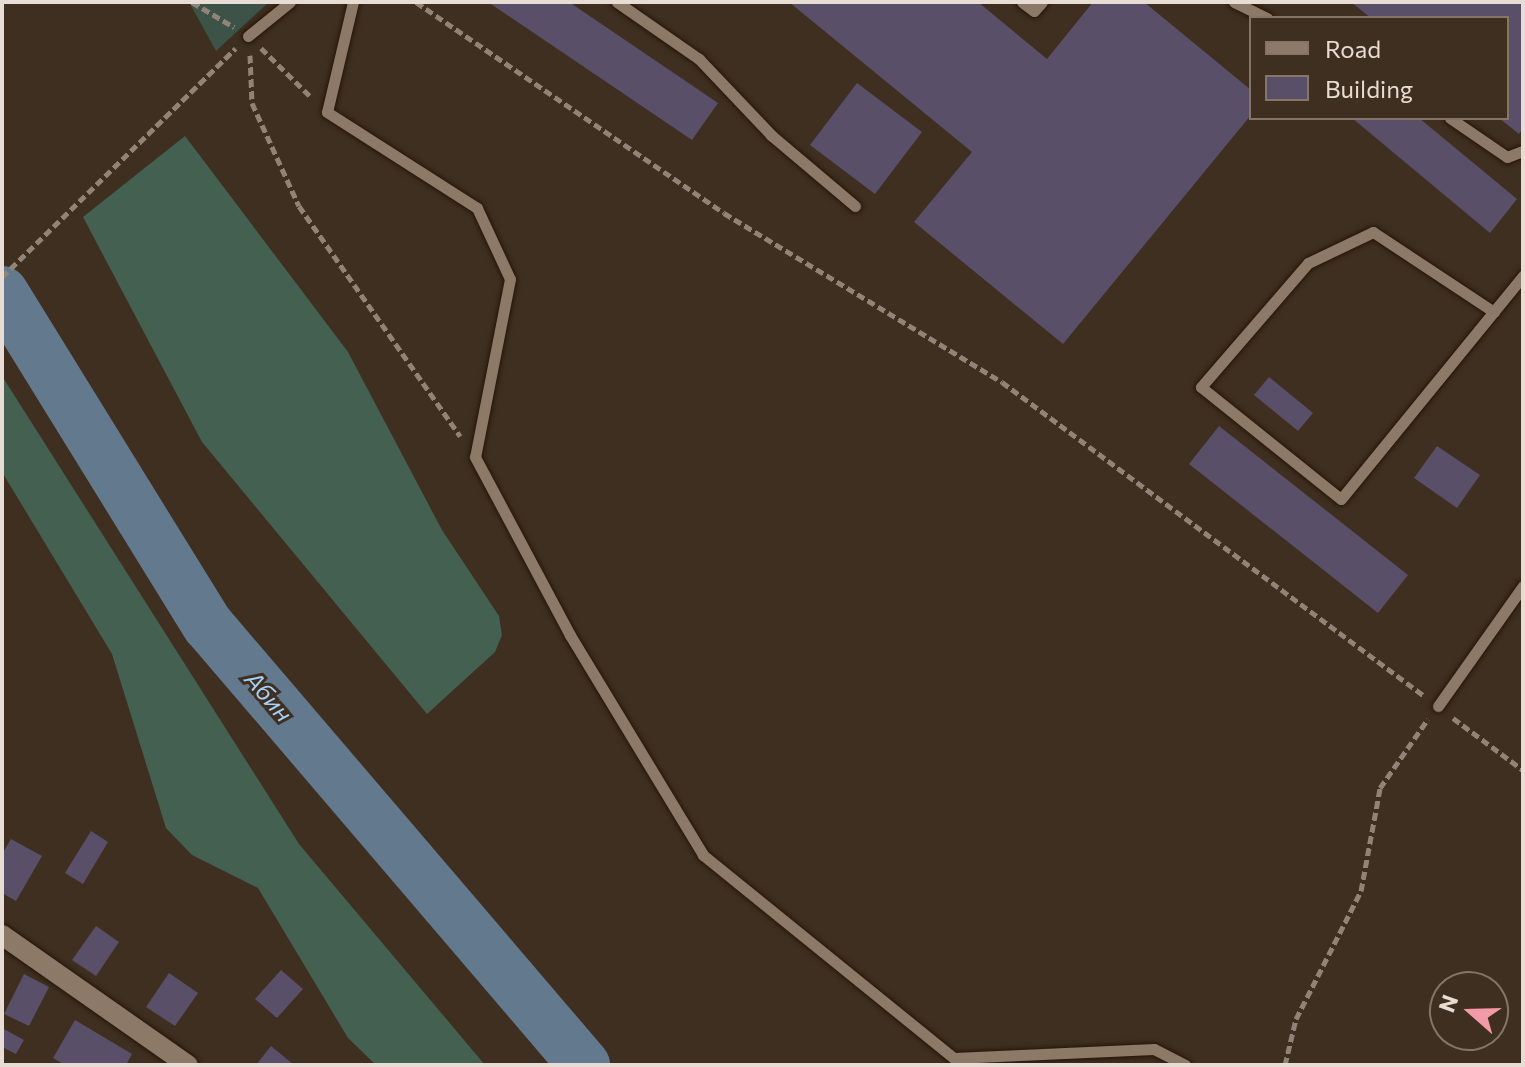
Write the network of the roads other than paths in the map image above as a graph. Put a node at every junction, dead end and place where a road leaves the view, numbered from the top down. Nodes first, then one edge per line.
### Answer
1 (290, 2) edge
2 (353, 2) edge
3 (617, 2) edge
4 (1022, 2) edge
5 (1042, 2) edge
6 (1234, 2) edge
7 (1263, 16) edge
8 (248, 36) road end
9 (1453, 120) edge
10 (1523, 151) edge
11 (855, 206) dead end
12 (1523, 276) edge
13 (1494, 312) junction
14 (1523, 586) edge
15 (1438, 706) road end
16 (2, 935) edge
17 (188, 1065) edge
18 (1185, 1065) edge

1 - 8 lane
2 - 18 lane
3 - 11 lane
4 - 5 lane
6 - 7 lane
9 - 10 lane
12 - 13 lane
13 - 13 lane
14 - 15 lane
16 - 17 street

